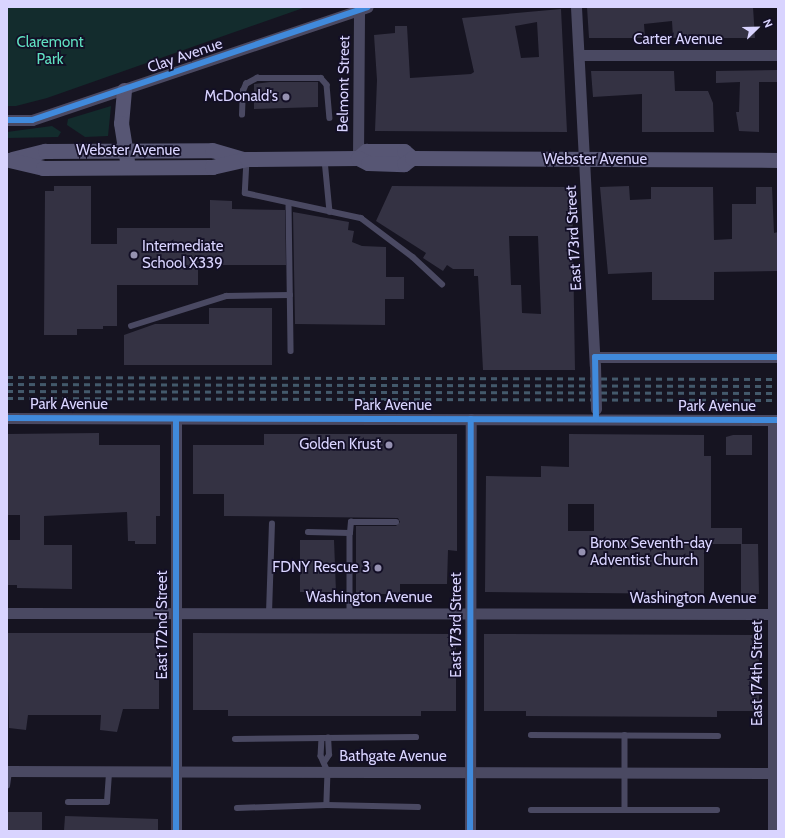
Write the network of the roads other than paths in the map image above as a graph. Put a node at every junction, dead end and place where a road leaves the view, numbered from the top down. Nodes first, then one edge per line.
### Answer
1 (576, 7) edge
2 (364, 9) edge
3 (579, 55) junction
4 (778, 55) edge
5 (124, 90) junction
6 (242, 115) dead end
7 (330, 118) dead end
8 (7, 120) edge
9 (125, 150) junction
10 (358, 158) junction
11 (325, 159) junction
12 (8, 160) edge
13 (247, 160) junction
14 (585, 160) junction
15 (778, 160) edge
16 (128, 167) junction
17 (289, 203) junction
18 (330, 212) junction
19 (442, 284) dead end
20 (290, 295) junction
21 (131, 326) dead end
22 (291, 350) dead end
23 (778, 357) edge
24 (595, 361) junction
25 (596, 414) junction
26 (7, 418) edge
27 (176, 419) junction
28 (471, 419) junction
29 (775, 420) edge
30 (396, 522) dead end
31 (272, 524) dead end
32 (308, 532) dead end
33 (350, 533) junction
34 (7, 613) edge
35 (176, 613) junction
36 (269, 613) junction
37 (350, 613) junction
38 (470, 613) junction
39 (776, 614) edge
40 (531, 735) dead end
41 (625, 735) junction
42 (718, 736) dead end
43 (325, 738) junction
44 (416, 738) dead end
45 (235, 739) dead end
46 (326, 766) junction
47 (8, 771) edge
48 (109, 772) junction
49 (176, 772) junction
50 (470, 772) junction
51 (626, 773) junction
52 (775, 773) edge
53 (7, 786) edge
54 (68, 802) dead end
55 (327, 806) junction
56 (418, 807) dead end
57 (237, 808) dead end
58 (531, 810) dead end
59 (625, 810) junction
60 (717, 810) dead end
61 (176, 831) edge
62 (470, 831) edge
63 (773, 831) edge

1 - 3 street, East 173rd Street
2 - 5 street, Clay Avenue
2 - 10 street, Belmont Street
3 - 4 street, Carter Avenue
3 - 14 street, East 173rd Street
5 - 8 street, Clay Avenue
5 - 9 main road
6 - 7 lane
9 - 12 main road, Webster Avenue
9 - 13 main road, Webster Avenue
9 - 16 main road
10 - 11 main road, Webster Avenue
10 - 14 main road, Webster Avenue
11 - 13 main road, Webster Avenue
11 - 18 lane
12 - 16 main road, Webster Avenue
13 - 16 main road, Webster Avenue
13 - 17 lane
14 - 15 main road, Webster Avenue
14 - 24 street, East 173rd Street
17 - 18 lane
17 - 20 lane
18 - 19 lane
20 - 21 lane
20 - 22 lane
23 - 24 street
24 - 25 street, East 173rd Street, bridge
25 - 28 street, Park Avenue
25 - 29 street, Park Avenue
26 - 27 street, Park Avenue
27 - 28 street, Park Avenue
27 - 35 street, East 172nd Street
28 - 38 street, East 173rd Street
29 - 39 street, East 174th Street
30 - 33 lane
31 - 36 lane
32 - 33 lane
33 - 37 lane
34 - 35 street, Washington Avenue
35 - 36 street, Washington Avenue
35 - 49 street, East 172nd Street
36 - 37 street, Washington Avenue
37 - 38 street, Washington Avenue
38 - 39 street, Washington Avenue
38 - 50 street, East 173rd Street
39 - 52 street, East 174th Street
40 - 41 lane
41 - 42 lane
41 - 51 lane
43 - 44 lane
43 - 45 lane
43 - 46 lane
46 - 49 street, Bathgate Avenue
46 - 50 street, Bathgate Avenue
46 - 55 lane
47 - 48 street, Bathgate Avenue
47 - 53 lane
48 - 49 street, Bathgate Avenue
48 - 54 lane
49 - 61 street, East 172nd Street
50 - 51 street, Bathgate Avenue
50 - 62 street, East 173rd Street
51 - 52 street, Bathgate Avenue
51 - 59 lane
52 - 63 street, East 174th Street
55 - 56 lane
55 - 57 lane
58 - 59 lane
59 - 60 lane

